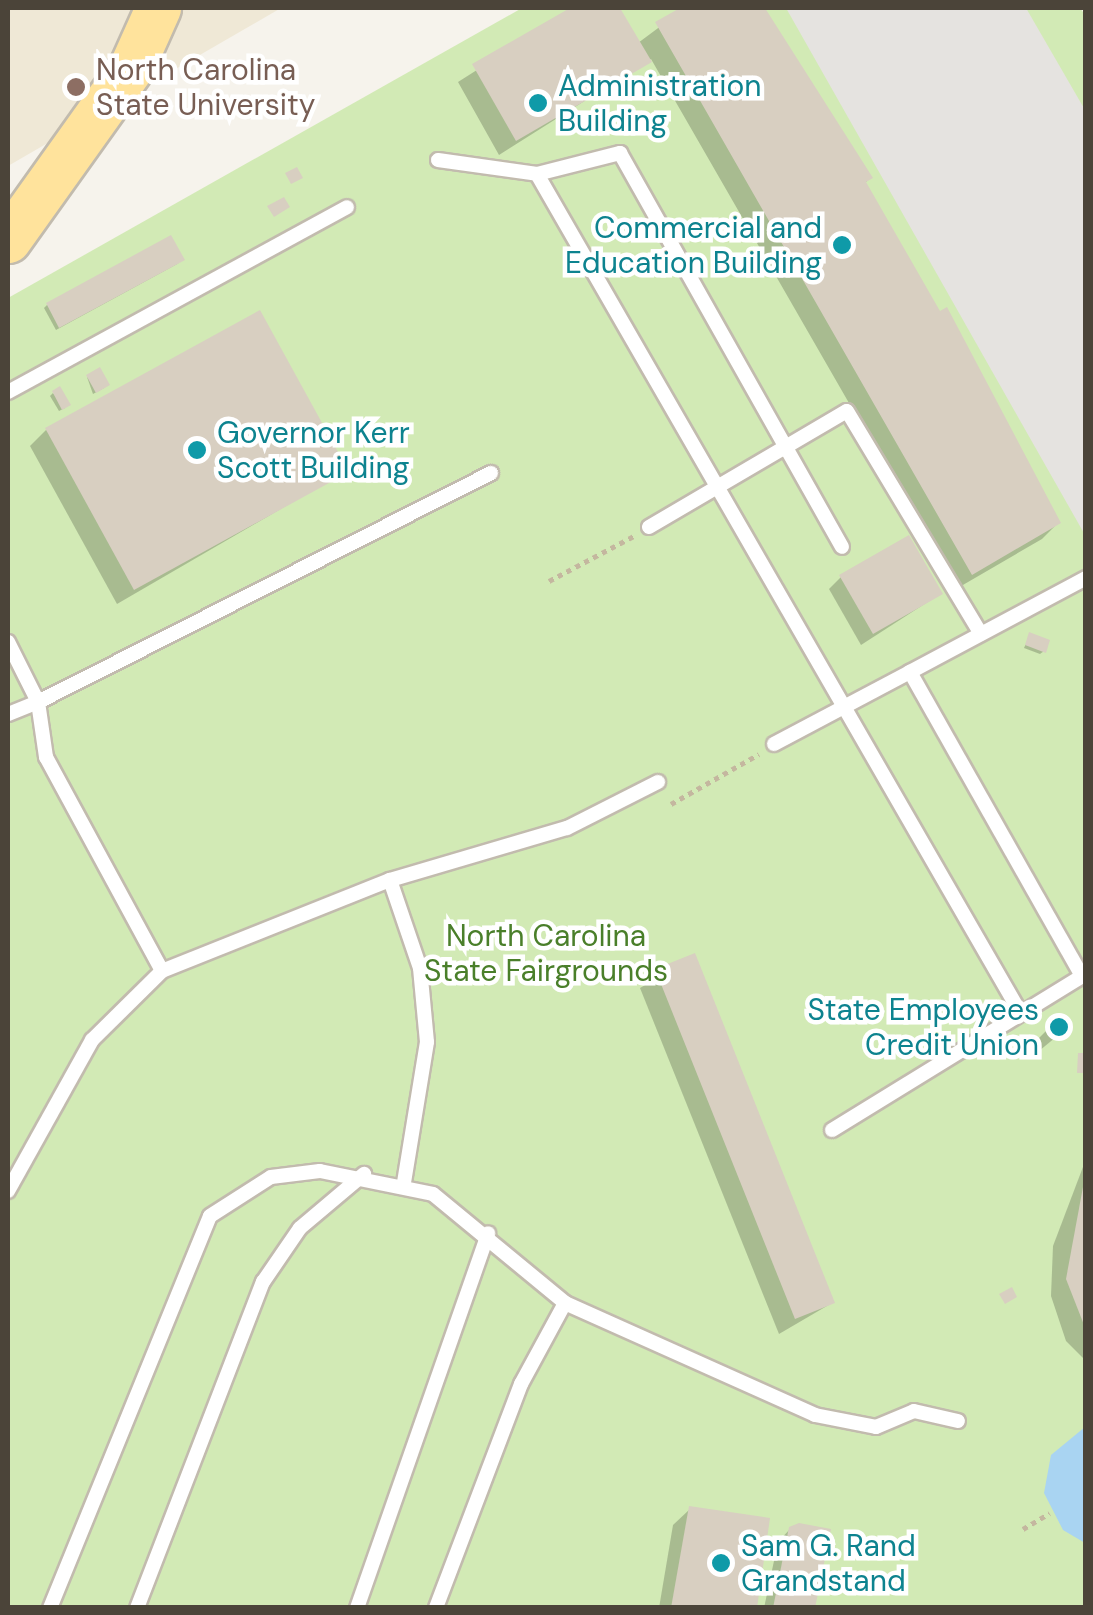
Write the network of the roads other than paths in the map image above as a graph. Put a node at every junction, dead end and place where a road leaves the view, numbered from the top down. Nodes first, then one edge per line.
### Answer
1 (158, 8) edge
2 (438, 160) dead end
3 (537, 174) junction
4 (347, 207) dead end
5 (8, 240) edge
6 (8, 392) edge
7 (783, 449) junction
8 (491, 473) dead end
9 (716, 485) junction
10 (649, 527) road end
11 (842, 547) dead end
12 (1086, 578) edge
13 (981, 634) junction
14 (8, 642) edge
15 (910, 672) junction
16 (38, 702) junction
17 (844, 706) junction
18 (8, 714) edge
19 (774, 744) road end
20 (658, 782) dead end
21 (390, 880) junction
22 (162, 970) junction
23 (1084, 975) edge
24 (1020, 1014) junction
25 (832, 1130) dead end
26 (364, 1174) junction
27 (404, 1183) junction
28 (8, 1191) edge
29 (488, 1233) junction
30 (565, 1302) junction
31 (958, 1421) dead end
32 (50, 1608) edge
33 (137, 1608) edge
34 (357, 1608) edge
35 (436, 1608) edge

1 - 5 main road
2 - 3 lane
3 - 7 lane
3 - 9 lane
4 - 6 lane
7 - 9 lane
7 - 11 lane
7 - 13 lane
8 - 16 lane
9 - 10 lane
9 - 17 lane
12 - 13 lane
13 - 15 lane
14 - 16 lane
15 - 17 lane
15 - 23 lane
16 - 18 lane
16 - 22 lane
17 - 19 lane
17 - 24 lane
20 - 21 lane
21 - 22 lane
21 - 27 lane
22 - 28 lane
23 - 24 lane
24 - 25 lane
26 - 27 lane
26 - 32 lane
26 - 33 lane
27 - 29 lane
29 - 30 lane
29 - 34 lane
30 - 31 lane
30 - 35 lane

